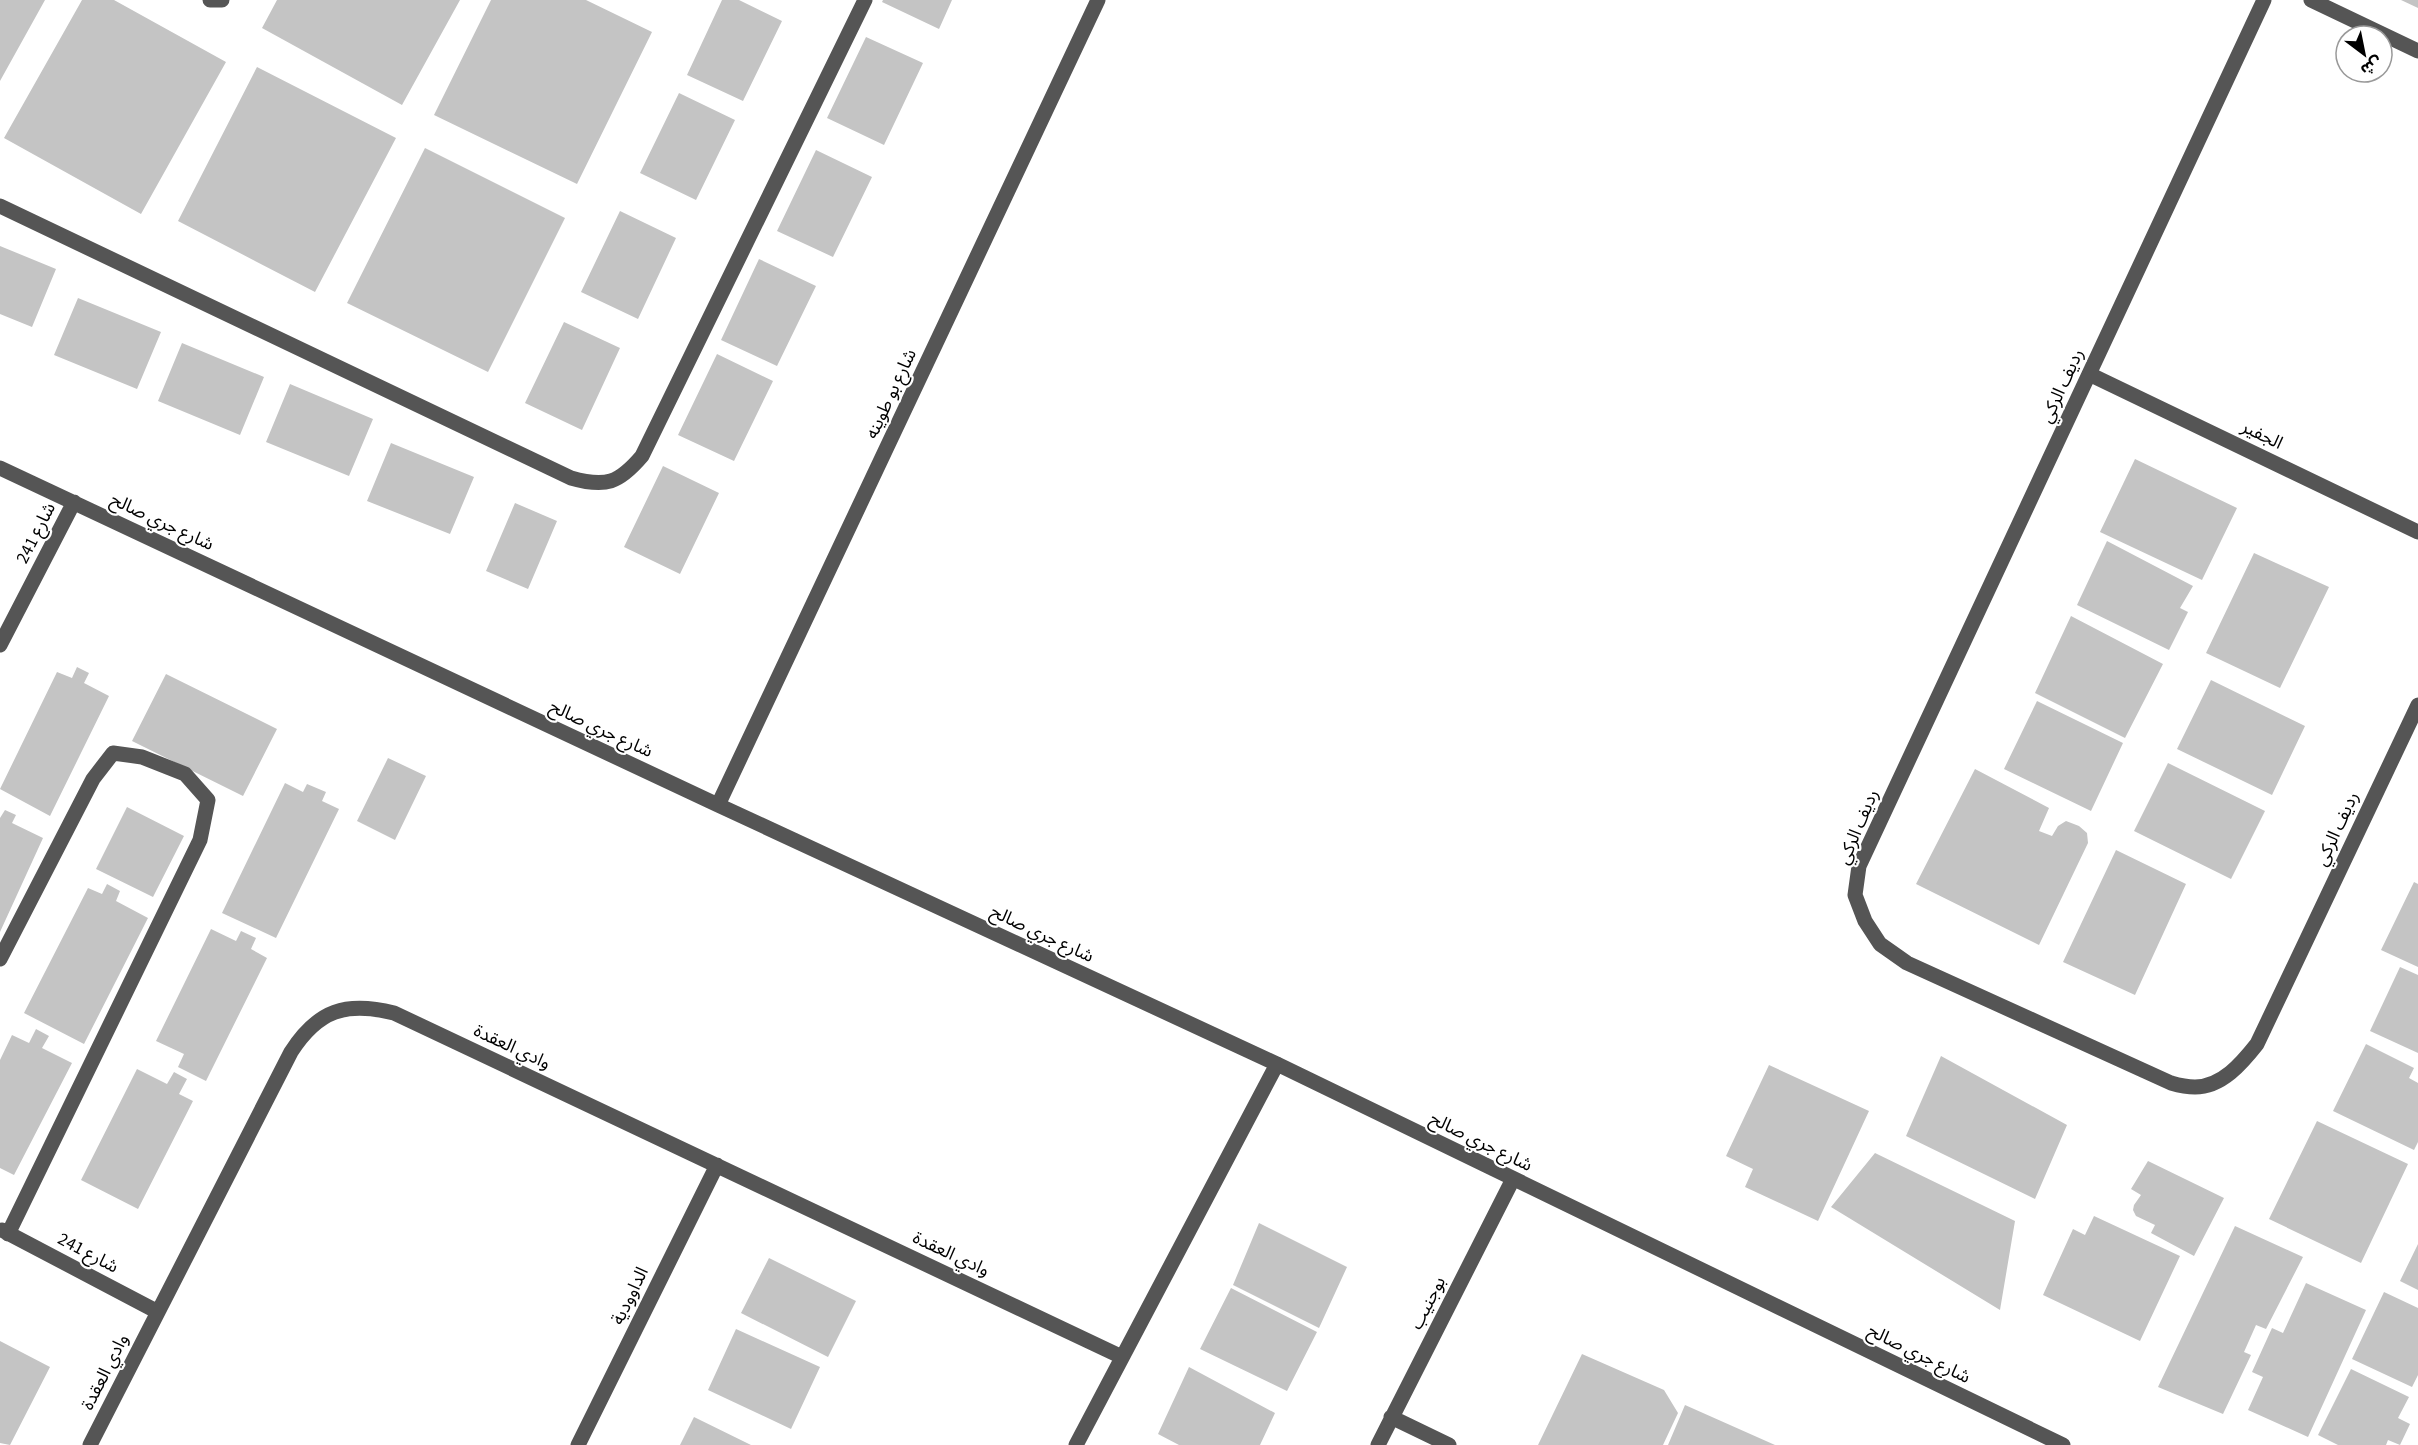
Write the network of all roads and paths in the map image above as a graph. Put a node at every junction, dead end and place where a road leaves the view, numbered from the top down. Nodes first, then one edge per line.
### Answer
1 (210, 0) edge
2 (222, 0) edge
3 (865, 0) edge
4 (1098, 0) edge
5 (2264, 0) edge
6 (2311, 0) edge
7 (2418, 51) edge
8 (0, 206) edge
9 (2089, 374) junction
10 (0, 468) edge
11 (74, 502) junction
12 (2418, 532) edge
13 (0, 645) edge
14 (2418, 705) edge
15 (718, 805) junction
16 (0, 959) edge
17 (1277, 1064) junction
18 (717, 1165) junction
19 (1513, 1179) junction
20 (4, 1232) edge
21 (159, 1312) junction
22 (1122, 1356) junction
23 (1391, 1418) junction
24 (90, 1445) edge
25 (578, 1445) edge
26 (1076, 1445) edge
27 (1378, 1445) edge
28 (1449, 1445) edge
29 (2063, 1445) edge

1 - 2 street
3 - 8 street
4 - 15 street, شارع بو طوينه
5 - 9 street, رديف الركي
6 - 7 street
9 - 12 street, الجفير
9 - 14 street, رديف الركي
10 - 11 street, شارع جري صالح
11 - 13 street, شارع 241
11 - 15 street, شارع جري صالح
15 - 17 street, شارع جري صالح
16 - 20 street
17 - 19 street, شارع جري صالح
17 - 22 street
18 - 21 street, وادي العقدة
18 - 22 street, وادي العقدة
18 - 25 street, الداوودية
19 - 23 street, بوجنيب
19 - 29 street, شارع جري صالح
20 - 21 street, شارع 241
21 - 24 street, وادي العقدة
22 - 26 street
23 - 27 street, بوجنيب
23 - 28 street

